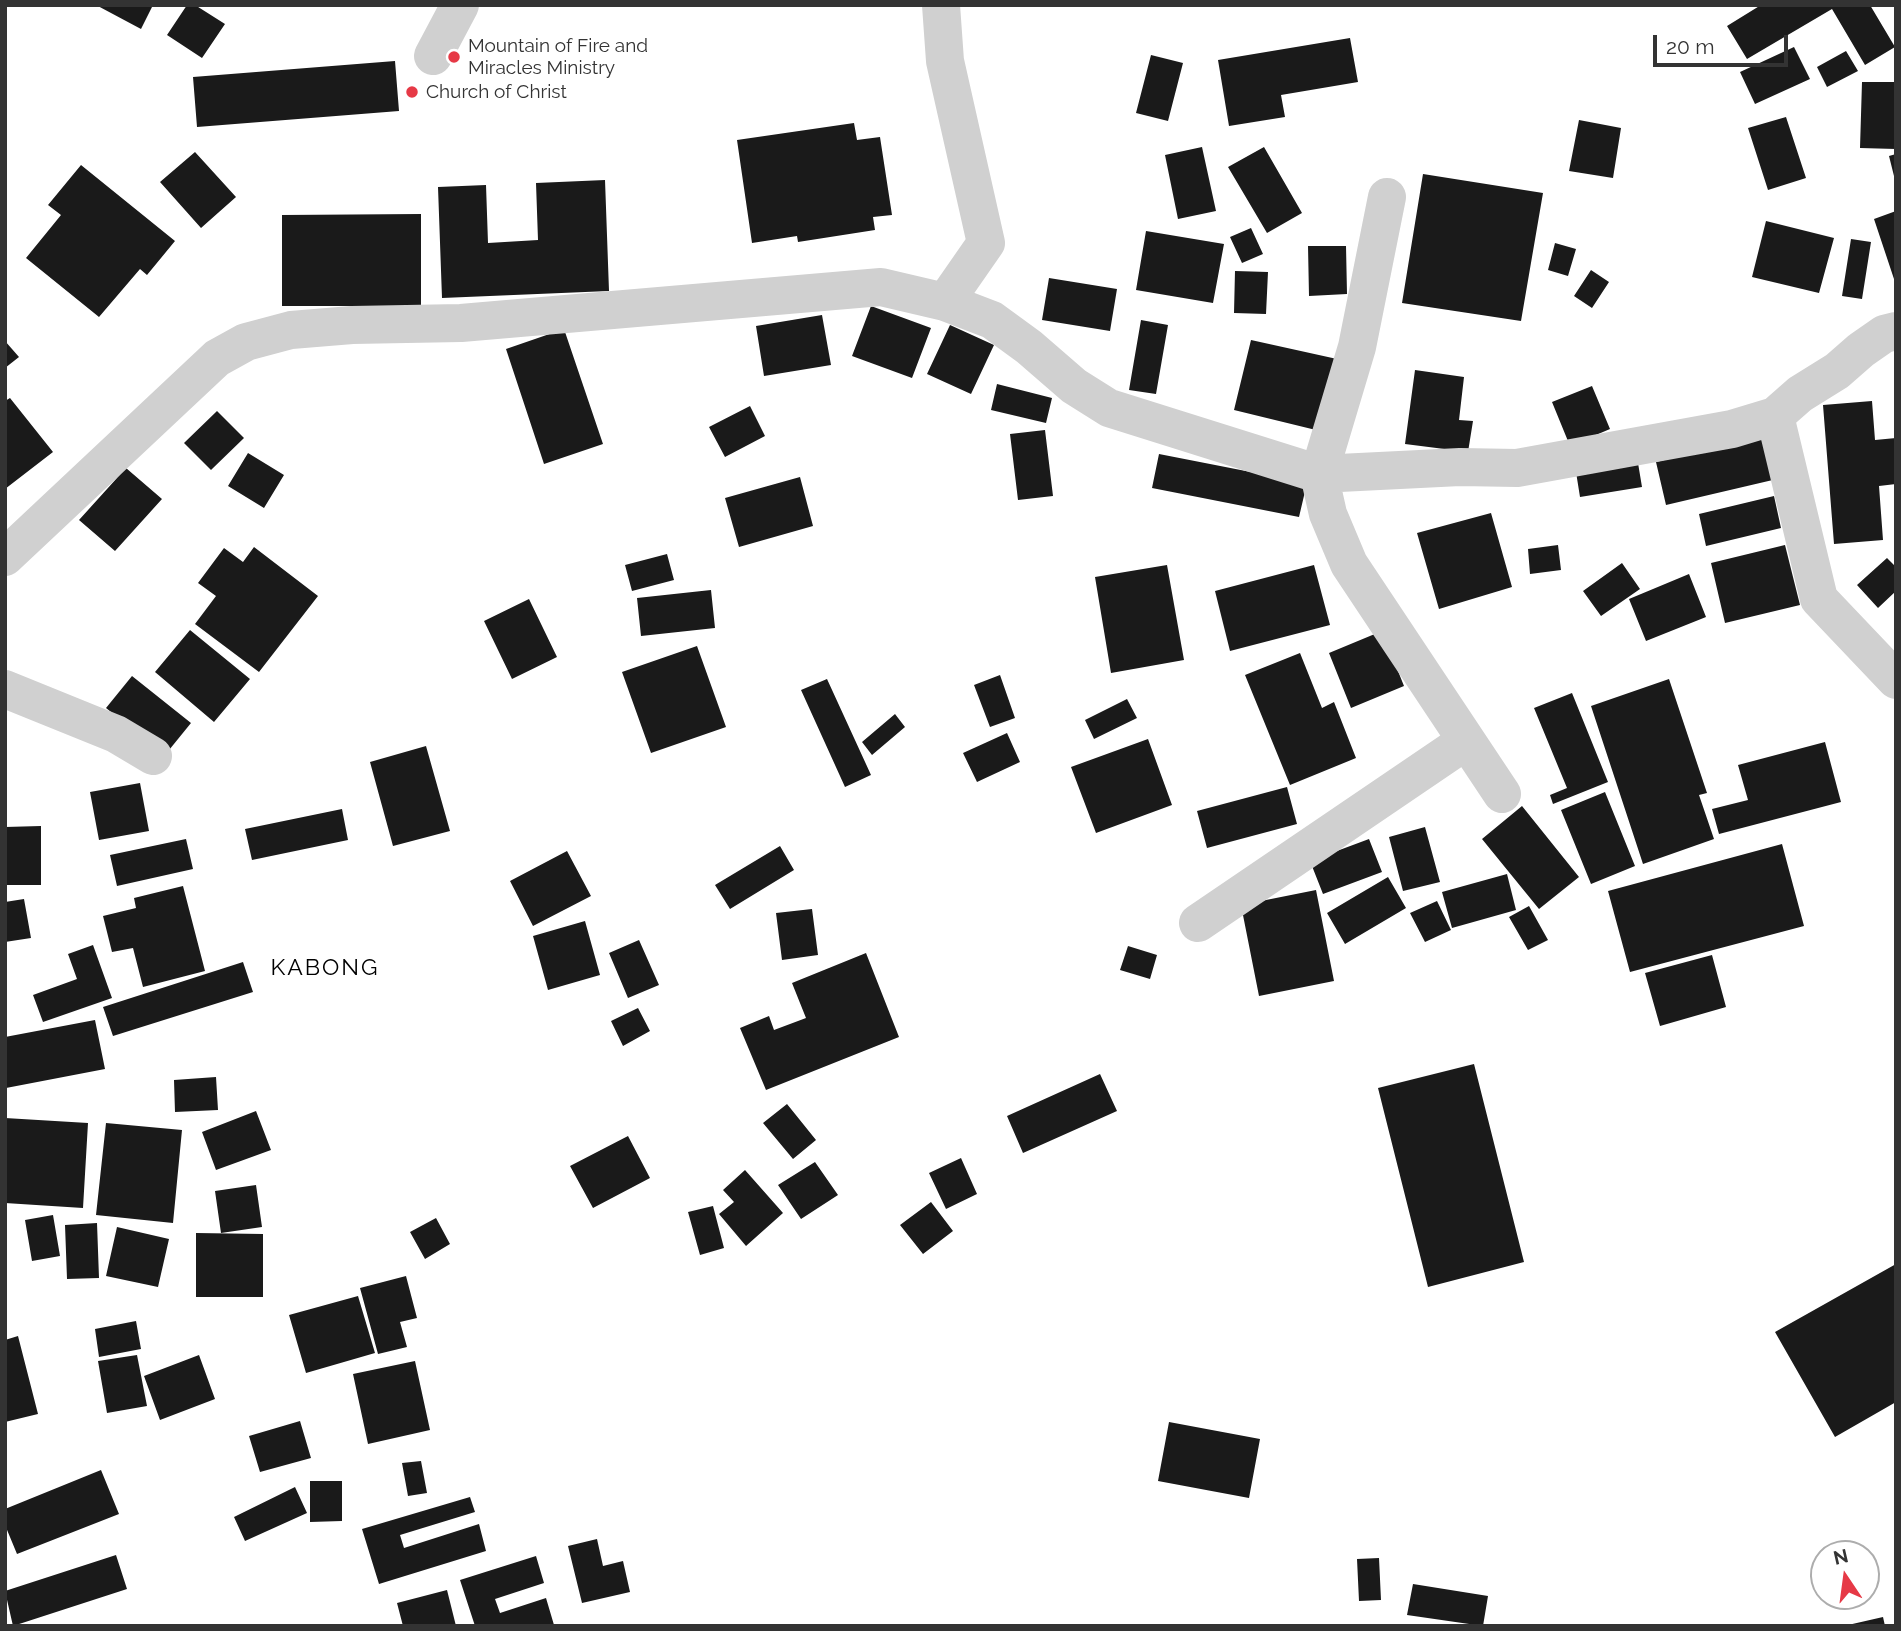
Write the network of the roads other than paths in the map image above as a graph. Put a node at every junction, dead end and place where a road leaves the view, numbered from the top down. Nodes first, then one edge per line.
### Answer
1 (460, 5) edge
2 (941, 5) edge
3 (433, 56) dead end
4 (1387, 197) dead end
5 (945, 302) junction
6 (1896, 331) edge
7 (1775, 416) junction
8 (1319, 474) junction
9 (5, 557) edge
10 (1896, 680) edge
11 (5, 689) edge
12 (1466, 741) junction
13 (153, 756) dead end
14 (1502, 794) dead end
15 (1198, 923) dead end

1 - 3 street
2 - 5 street
4 - 8 street
5 - 8 street
5 - 9 street
6 - 7 street
7 - 8 street
7 - 10 street
8 - 12 street
11 - 13 street
12 - 14 street
12 - 15 street

